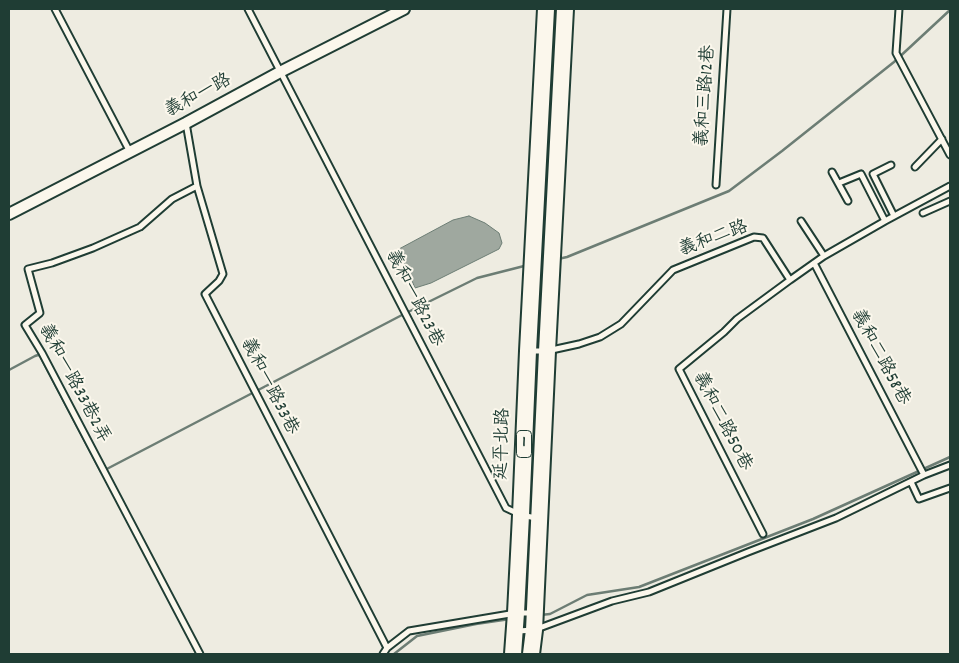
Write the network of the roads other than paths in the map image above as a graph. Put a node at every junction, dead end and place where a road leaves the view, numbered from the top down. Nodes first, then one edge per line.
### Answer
1 (55, 9) edge
2 (248, 9) edge
3 (404, 9) edge
4 (546, 9) edge
5 (564, 9) edge
6 (727, 9) edge
7 (899, 9) edge
8 (280, 72) junction
9 (186, 124) junction
10 (942, 139) junction
11 (130, 152) junction
12 (950, 155) edge
13 (891, 165) dead end
14 (915, 167) dead end
15 (832, 172) dead end
16 (839, 183) junction
17 (716, 185) dead end
18 (197, 186) junction
19 (950, 186) edge
20 (848, 201) dead end
21 (950, 201) edge
22 (924, 213) dead end
23 (9, 214) edge
24 (894, 216) junction
25 (801, 220) dead end
26 (885, 221) junction
27 (824, 256) junction
28 (814, 264) junction
29 (790, 280) junction
30 (528, 351) junction
31 (547, 351) junction
32 (950, 465) edge
33 (924, 474) junction
34 (911, 482) junction
35 (950, 488) edge
36 (521, 515) junction
37 (539, 518) junction
38 (763, 534) dead end
39 (516, 613) junction
40 (535, 613) junction
41 (534, 630) junction
42 (515, 632) junction
43 (387, 648) junction
44 (200, 654) edge
45 (383, 654) edge
46 (513, 654) edge
47 (531, 654) edge

1 - 11 lane
2 - 8 lane, 義和一路23巷
3 - 8 street, 義和一路
4 - 30 main road, 延平北路 / 1
5 - 31 main road, 1
6 - 17 lane, 義和三路12巷
7 - 10 lane
8 - 9 street, 義和一路
8 - 36 lane, 義和一路23巷
9 - 11 street, 義和一路
9 - 18 lane, 義和一路33巷
10 - 12 lane
10 - 14 lane
11 - 23 street, 義和一路
13 - 24 lane
15 - 16 lane
16 - 20 lane
16 - 26 lane
18 - 43 lane, 義和一路33巷
18 - 44 lane, 義和一路33巷2弄
19 - 24 lane
21 - 22 lane
24 - 26 lane
25 - 27 lane
26 - 27 lane
27 - 28 lane
28 - 29 lane
28 - 33 lane, 義和二路58巷
29 - 31 lane, 義和二路
29 - 38 lane, 義和二路50巷
30 - 31 lane, 義和二路
30 - 36 main road, 延平北路 / 1
31 - 37 main road, 1
32 - 33 lane
33 - 34 lane
34 - 35 lane
34 - 41 lane
36 - 37 lane, 義和一路23巷
36 - 39 main road, 延平北路 / 1
37 - 40 main road, 1
39 - 40 lane
39 - 42 main road, 1
39 - 43 lane
40 - 41 main road, 1
41 - 42 lane
41 - 47 main road, 1
42 - 46 main road, 1
43 - 45 lane

